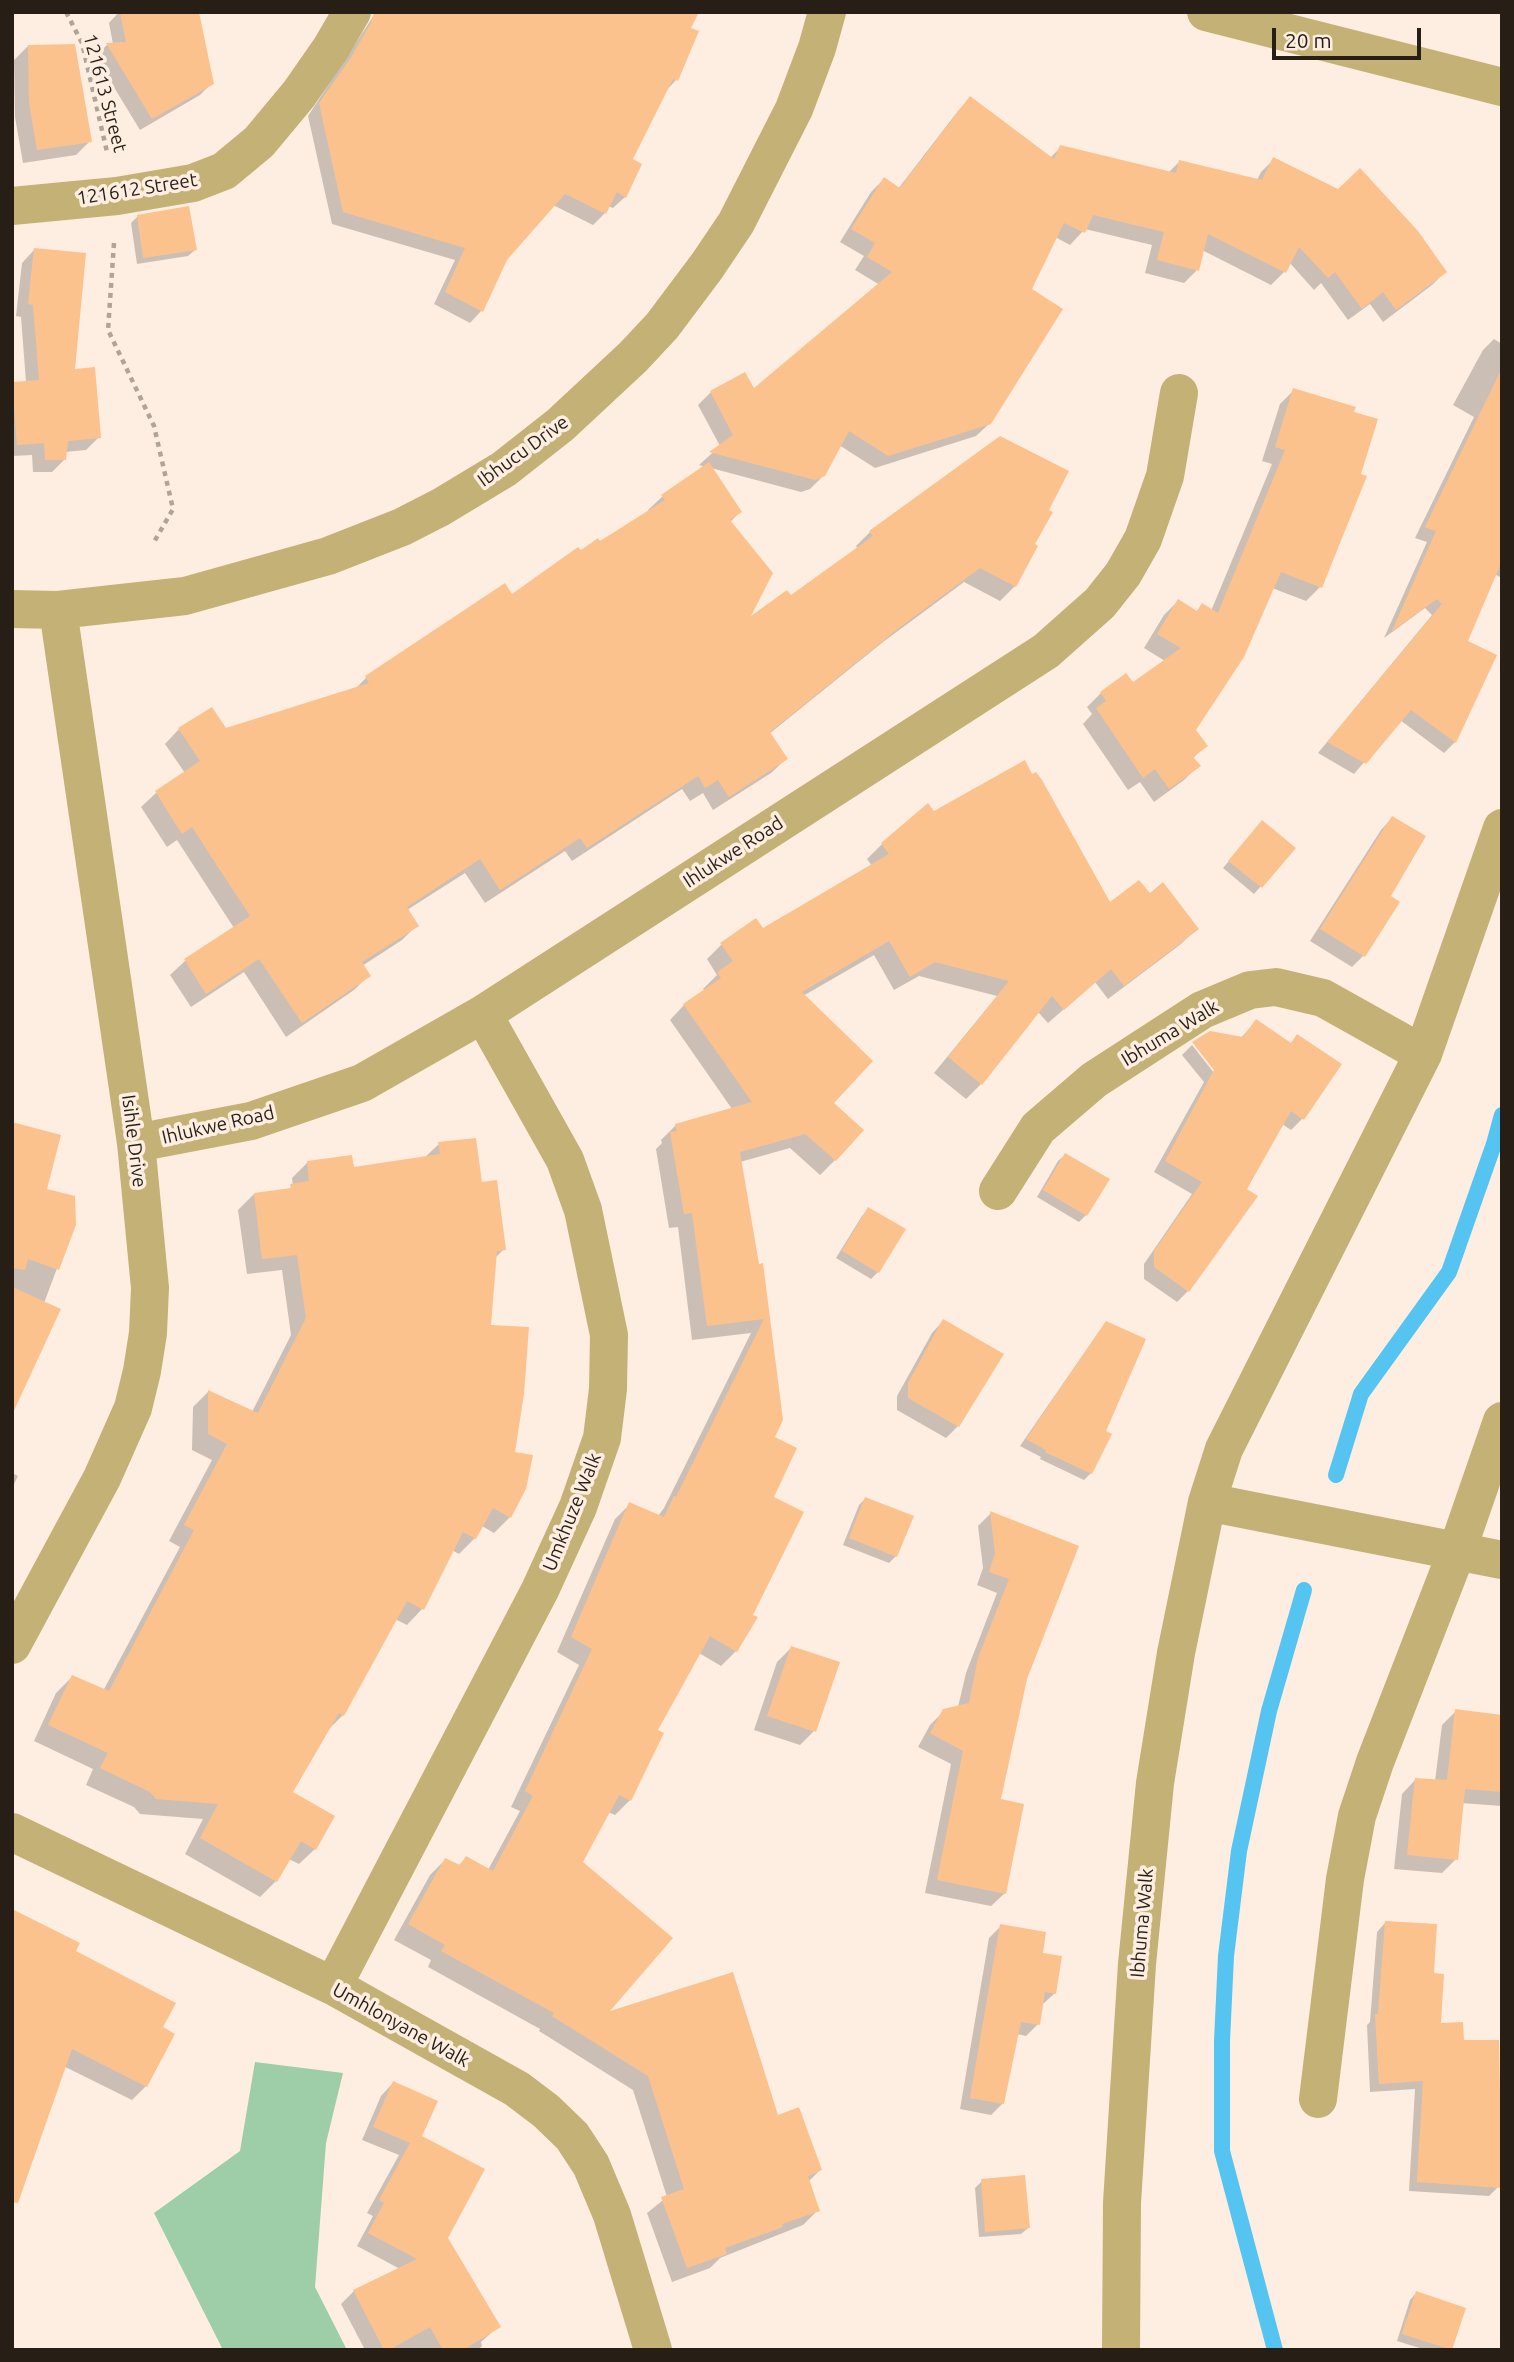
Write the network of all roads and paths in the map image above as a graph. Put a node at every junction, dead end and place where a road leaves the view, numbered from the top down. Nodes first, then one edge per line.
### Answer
1 (66, 12) edge
2 (352, 12) edge
3 (827, 12) edge
4 (1206, 12) edge
5 (1502, 87) edge
6 (117, 196) junction
7 (12, 206) edge
8 (1179, 393) dead end
9 (154, 542) dead end
10 (12, 609) edge
11 (58, 610) junction
12 (1502, 828) edge
13 (483, 1014) junction
14 (1423, 1054) junction
15 (136, 1143) junction
16 (998, 1191) dead end
17 (1502, 1421) edge
18 (1207, 1502) junction
19 (1457, 1551) junction
20 (1502, 1560) edge
21 (12, 1645) edge
22 (12, 1832) edge
23 (333, 1986) junction
24 (1318, 2099) dead end
25 (653, 2350) edge
26 (1121, 2350) edge

1 - 6 path, 121613 Street
2 - 6 street, 121612 Street
3 - 11 street, Ibhucu Drive
4 - 5 street
6 - 7 street, 121612 Street
6 - 9 path, 121613 Street
8 - 13 street, Ihlukwe Road
10 - 11 street, Ibhucu Drive
11 - 15 street, Isihle Drive
12 - 14 street, Ibhuma Walk
13 - 15 street, Ihlukwe Road
13 - 23 street, Umkhuze Walk
14 - 16 street, Ibhuma Walk
14 - 18 street, Ibhuma Walk
15 - 21 street, Isihle Drive
17 - 19 street
18 - 19 street
18 - 26 street, Ibhuma Walk
19 - 20 street
19 - 24 street
22 - 23 street, Umhlonyane Walk
23 - 25 street, Umhlonyane Walk

